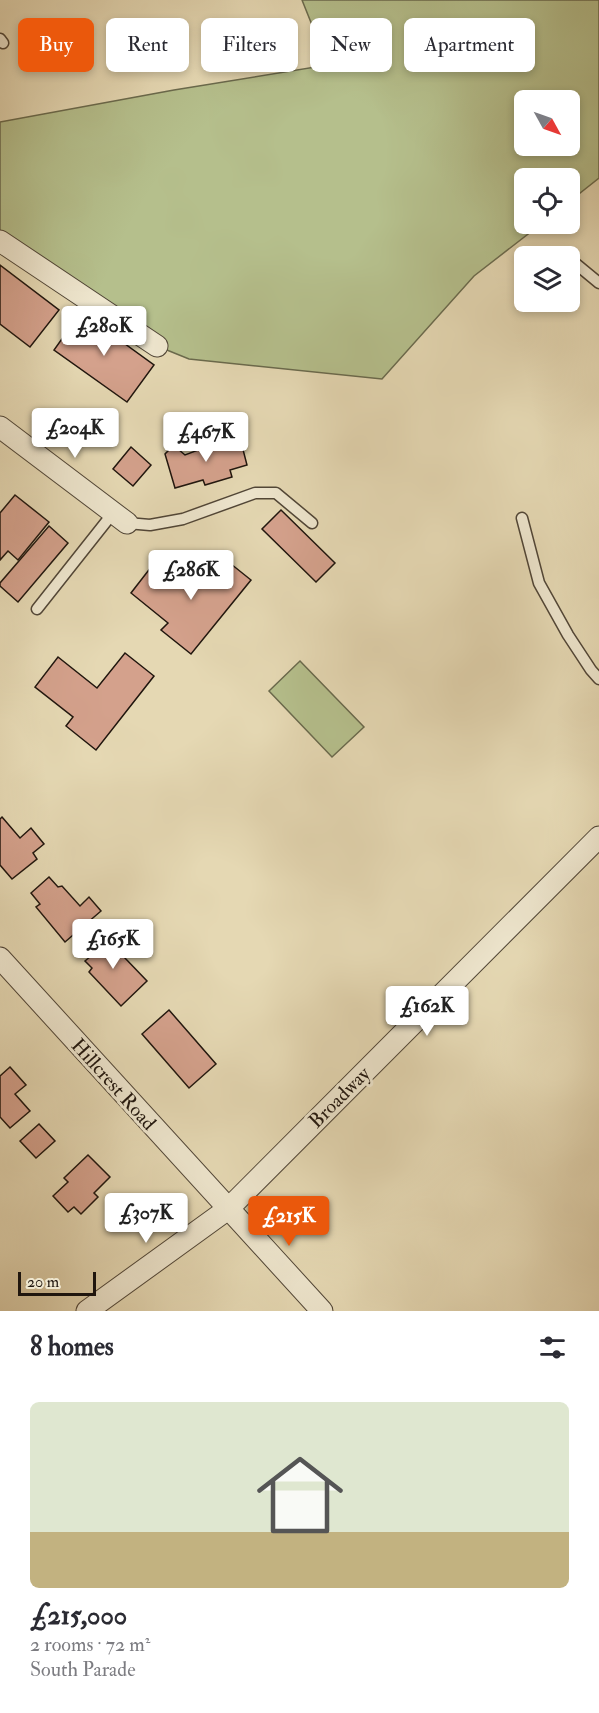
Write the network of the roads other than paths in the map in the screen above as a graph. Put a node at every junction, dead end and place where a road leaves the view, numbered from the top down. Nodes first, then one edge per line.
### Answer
1 (0, 241) edge
2 (580, 267) edge
3 (599, 283) edge
4 (157, 346) dead end
5 (0, 427) edge
6 (120, 518) junction
7 (522, 518) dead end
8 (312, 523) dead end
9 (37, 609) dead end
10 (599, 679) edge
11 (599, 837) edge
12 (5, 971) edge
13 (228, 1209) junction
14 (87, 1311) edge
15 (322, 1311) edge

1 - 4 street
2 - 3 lane
5 - 6 street
6 - 8 lane
6 - 9 lane
7 - 10 lane
11 - 13 street, Broadway
12 - 13 street, Hillcrest Road
13 - 14 street, Broadway
13 - 15 street, Hillcrest Road

